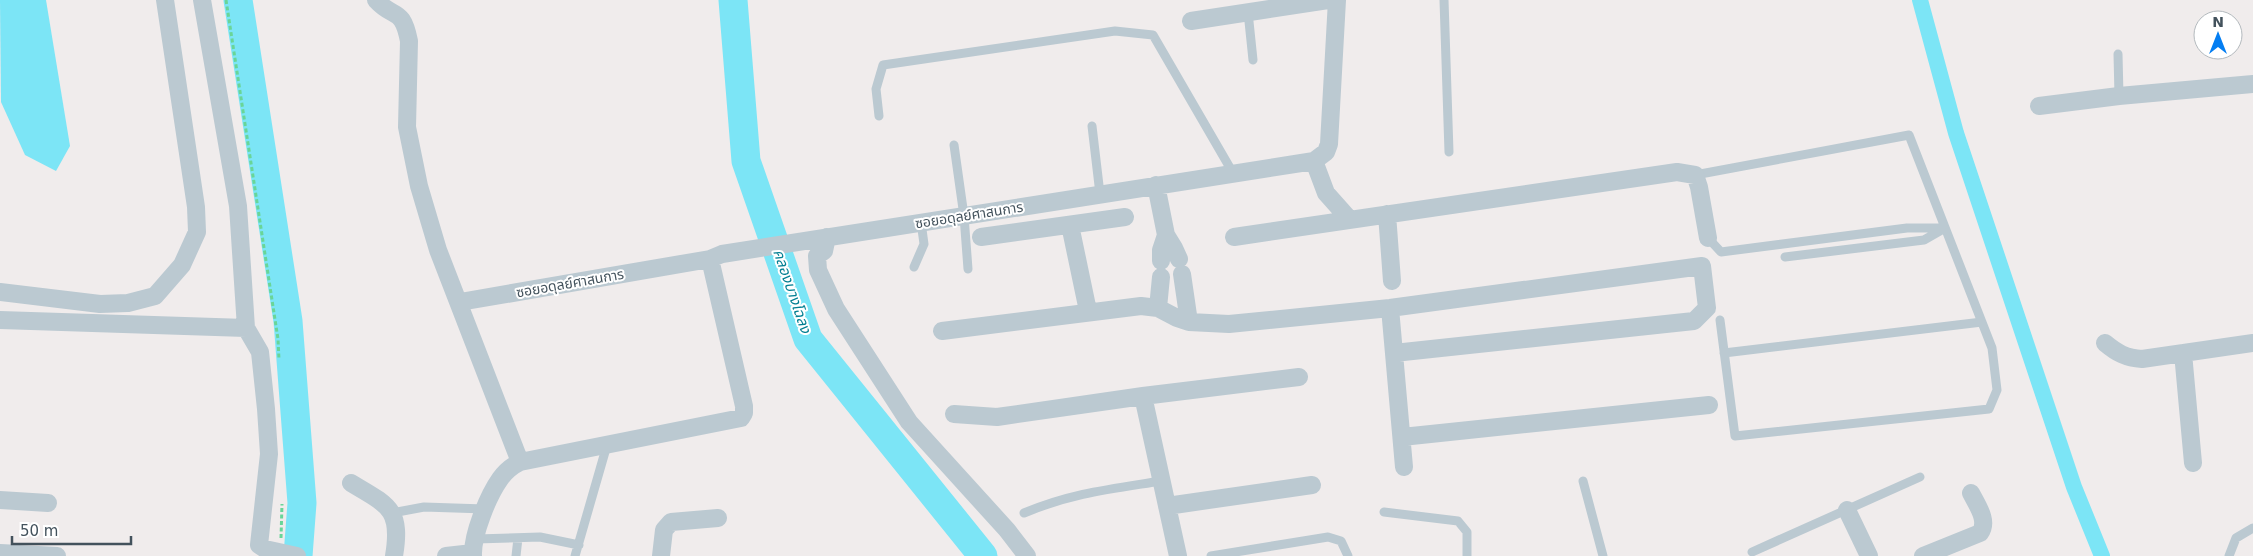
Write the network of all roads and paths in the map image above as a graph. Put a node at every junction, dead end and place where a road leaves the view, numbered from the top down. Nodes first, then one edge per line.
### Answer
1 (165, 0) edge
2 (202, 0) edge
3 (226, 0) edge
4 (376, 0) edge
5 (1328, 0) edge
6 (1336, 0) edge
7 (1444, 0) edge
8 (1248, 12) junction
9 (1191, 21) dead end
10 (2118, 54) dead end
11 (1253, 60) dead end
12 (2253, 84) edge
13 (2119, 96) junction
14 (2039, 106) dead end
15 (879, 116) dead end
16 (1092, 126) dead end
17 (954, 145) dead end
18 (1449, 152) dead end
19 (251, 159) dead end
20 (1314, 161) junction
21 (1233, 173) junction
22 (1694, 176) junction
23 (1156, 186) junction
24 (1100, 194) junction
25 (1387, 214) junction
26 (964, 216) junction
27 (1125, 217) dead end
28 (1350, 220) junction
29 (921, 222) junction
30 (1070, 225) junction
31 (1945, 228) junction
32 (1166, 236) junction
33 (1234, 236) dead end
34 (981, 237) dead end
35 (824, 238) junction
36 (1708, 238) joint
37 (716, 256) junction
38 (1785, 257) dead end
39 (914, 267) dead end
40 (968, 269) dead end
41 (1392, 281) dead end
42 (0, 292) edge
43 (460, 302) junction
44 (1158, 308) junction
45 (1390, 308) junction
46 (1088, 311) junction
47 (0, 320) edge
48 (1720, 320) dead end
49 (1190, 322) junction
50 (1982, 322) junction
51 (246, 328) junction
52 (942, 331) dead end
53 (2105, 343) dead end
54 (2253, 343) edge
55 (1394, 353) junction
56 (1724, 353) junction
57 (2183, 353) junction
58 (1299, 377) dead end
59 (1143, 396) junction
60 (1709, 405) dead end
61 (954, 414) dead end
62 (1402, 437) junction
63 (607, 445) junction
64 (520, 462) junction
65 (2194, 463) dead end
66 (1404, 467) dead end
67 (1920, 477) dead end
68 (1583, 481) dead end
69 (351, 482) dead end
70 (1161, 482) junction
71 (1312, 485) dead end
72 (1971, 493) dead end
73 (0, 500) edge
74 (48, 504) dead end
75 (1168, 506) junction
76 (485, 509) junction
77 (1847, 510) junction
78 (1384, 512) dead end
79 (392, 513) junction
80 (1024, 514) dead end
81 (718, 518) dead end
82 (2253, 528) edge
83 (518, 538) junction
84 (579, 545) junction
85 (474, 549) edge
86 (1752, 552) dead end
87 (0, 553) edge
88 (277, 554) edge
89 (57, 556) edge
90 (394, 556) edge
91 (446, 556) edge
92 (516, 556) edge
93 (576, 556) edge
94 (661, 556) edge
95 (1027, 556) edge
96 (1178, 556) edge
97 (1211, 556) edge
98 (1348, 556) edge
99 (1467, 556) edge
100 (1603, 556) edge
101 (1869, 556) edge
102 (1923, 556) edge
103 (2229, 556) edge

1 - 42 street
2 - 51 street
3 - 19 path
4 - 43 street
5 - 8 street
6 - 20 street
7 - 18 lane
8 - 9 street
8 - 11 lane
10 - 13 lane
12 - 13 street
13 - 14 street
15 - 21 lane
16 - 24 lane
17 - 26 lane
20 - 21 street, ซอยอดุลย์ศาสนการ
20 - 28 street
21 - 23 street, ซอยอดุลย์ศาสนการ
22 - 25 street
22 - 31 lane
22 - 36 street
23 - 24 street, ซอยอดุลย์ศาสนการ
23 - 32 street
24 - 26 street, ซอยอดุลย์ศาสนการ
25 - 28 street
25 - 41 street
26 - 29 street, ซอยอดุลย์ศาสนการ
26 - 40 lane
27 - 30 street
28 - 33 street
29 - 35 street, ซอยอดุลย์ศาสนการ
29 - 39 lane
30 - 34 street
30 - 46 street
31 - 36 lane
31 - 38 lane
31 - 50 lane
32 - 44 street
32 - 49 street
35 - 37 street, ซอยอดุลย์ศาสนการ
35 - 95 street
37 - 43 street, ซอยอดุลย์ศาสนการ
37 - 63 street
43 - 64 street
44 - 46 street
44 - 49 street
45 - 49 street
45 - 55 street
45 - 55 street
46 - 52 street
47 - 51 street
48 - 56 lane
50 - 56 lane
50 - 56 lane
51 - 88 street
53 - 57 street
54 - 57 street
55 - 62 street
57 - 65 street
58 - 59 street
59 - 61 street
59 - 70 street
60 - 62 street
62 - 66 street
63 - 64 street
63 - 84 lane
64 - 76 street
67 - 77 lane
68 - 100 lane
69 - 79 street
70 - 75 street
70 - 80 lane
71 - 75 street
72 - 102 street
73 - 74 street
75 - 96 street
76 - 79 lane
76 - 85 street
77 - 86 lane
77 - 101 street
78 - 99 lane
79 - 90 street
81 - 94 street
82 - 103 lane
83 - 84 lane
83 - 85 lane
83 - 92 lane
84 - 93 lane
85 - 91 street
87 - 89 street
97 - 98 lane

